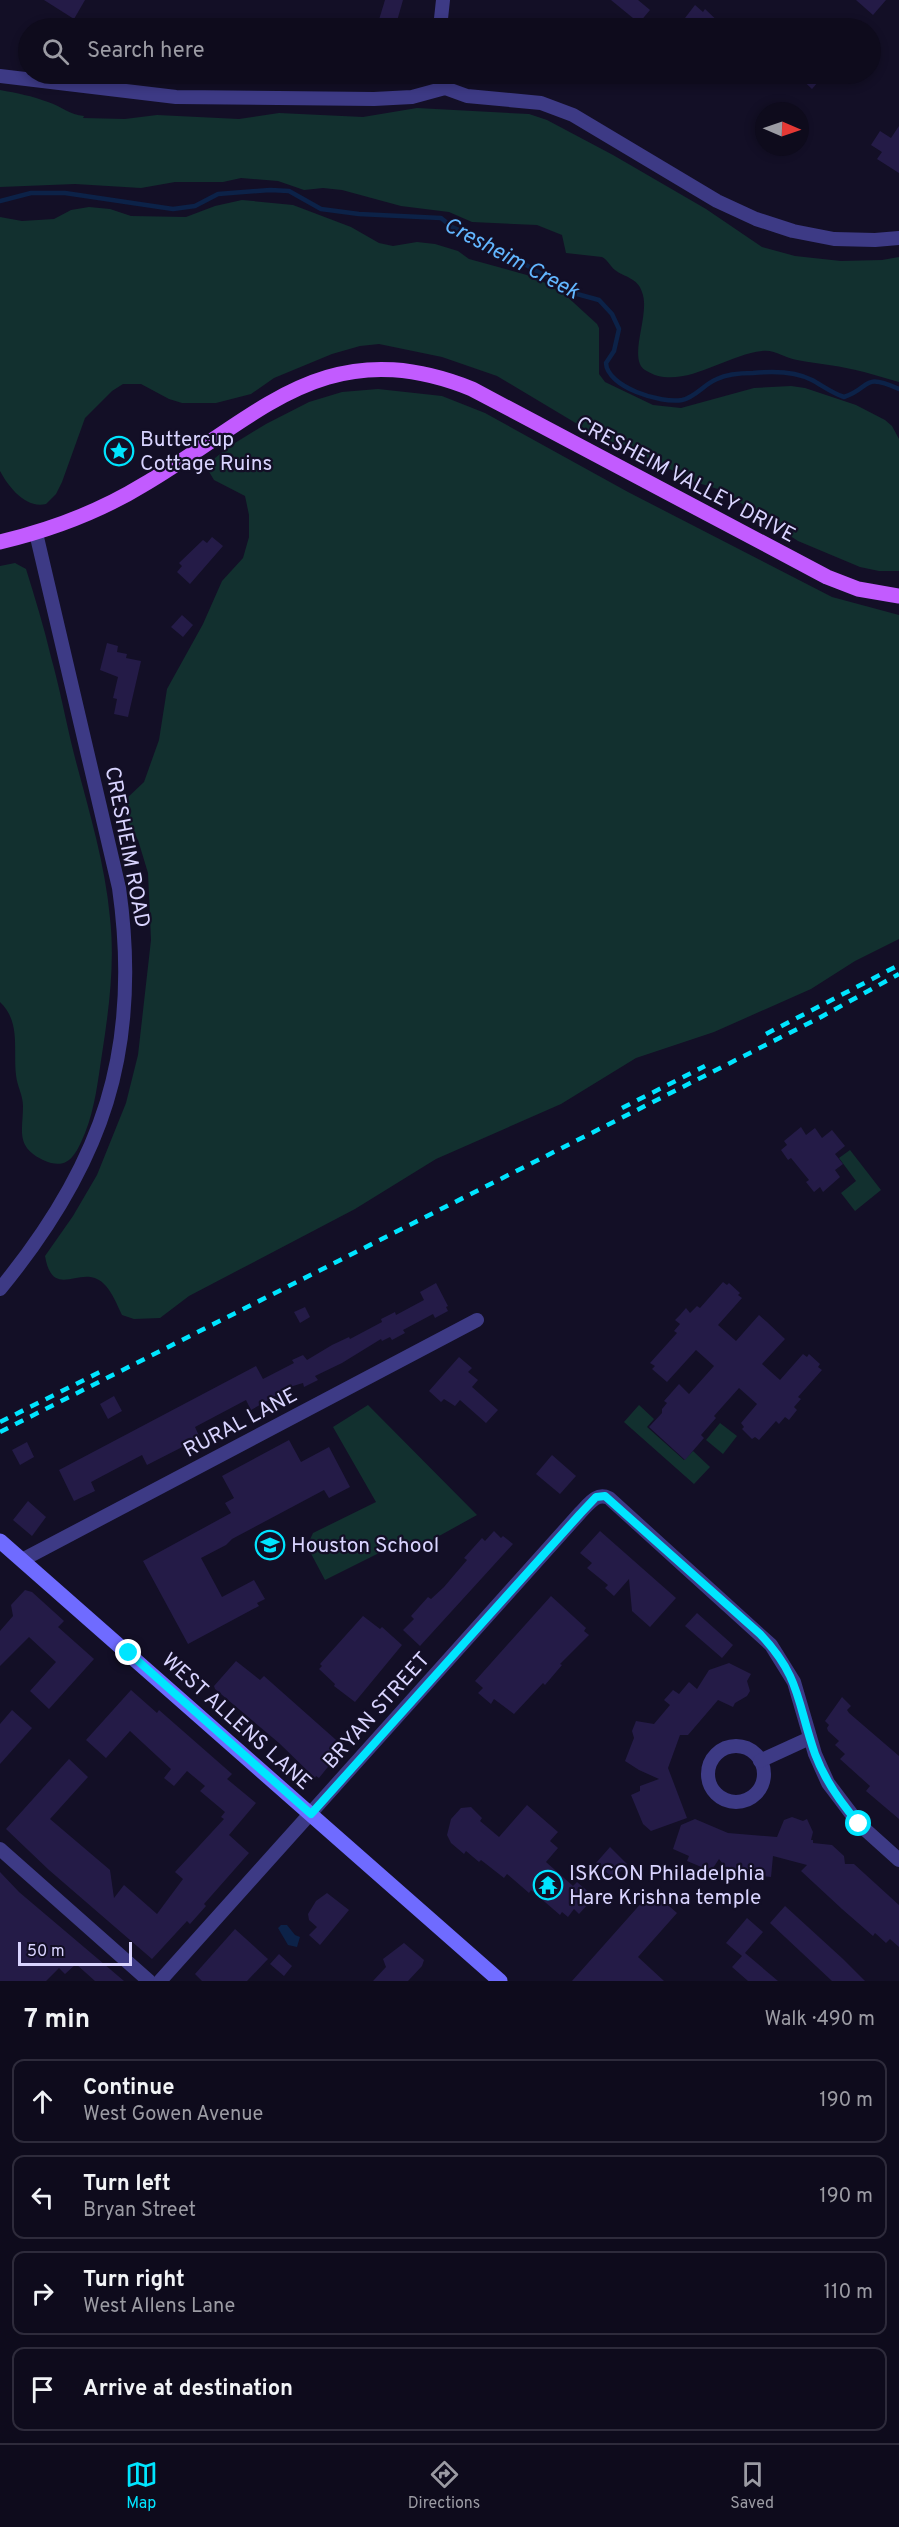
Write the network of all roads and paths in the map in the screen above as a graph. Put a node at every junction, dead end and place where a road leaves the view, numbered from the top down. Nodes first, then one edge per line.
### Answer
1 (443, 0) edge
2 (441, 18) edge
3 (0, 76) edge
4 (18, 78) edge
5 (67, 84) edge
6 (443, 84) edge
7 (445, 88) junction
8 (899, 238) edge
9 (36, 533) junction
10 (0, 542) edge
11 (899, 596) edge
12 (0, 1288) edge
13 (477, 1320) dead end
14 (0, 1541) edge
15 (22, 1560) junction
16 (810, 1738) junction
17 (760, 1761) junction
18 (311, 1814) junction
19 (0, 1849) edge
20 (899, 1860) edge
21 (168, 1978) edge
22 (148, 1981) edge
23 (500, 1981) edge

1 - 2 street
3 - 4 street
5 - 7 street
6 - 7 street
7 - 8 street
9 - 10 main road, CRESHEIM VALLEY DRIVE
9 - 11 main road, CRESHEIM VALLEY DRIVE
9 - 12 street, CRESHEIM ROAD
13 - 15 street, RURAL LANE
14 - 15 main road, WEST ALLENS LANE
15 - 18 main road, WEST ALLENS LANE
16 - 17 street
16 - 18 street, BRYAN STREET
16 - 20 street
17 - 17 street
18 - 21 street, BRYAN STREET
18 - 23 main road, WEST ALLENS LANE
19 - 22 street

